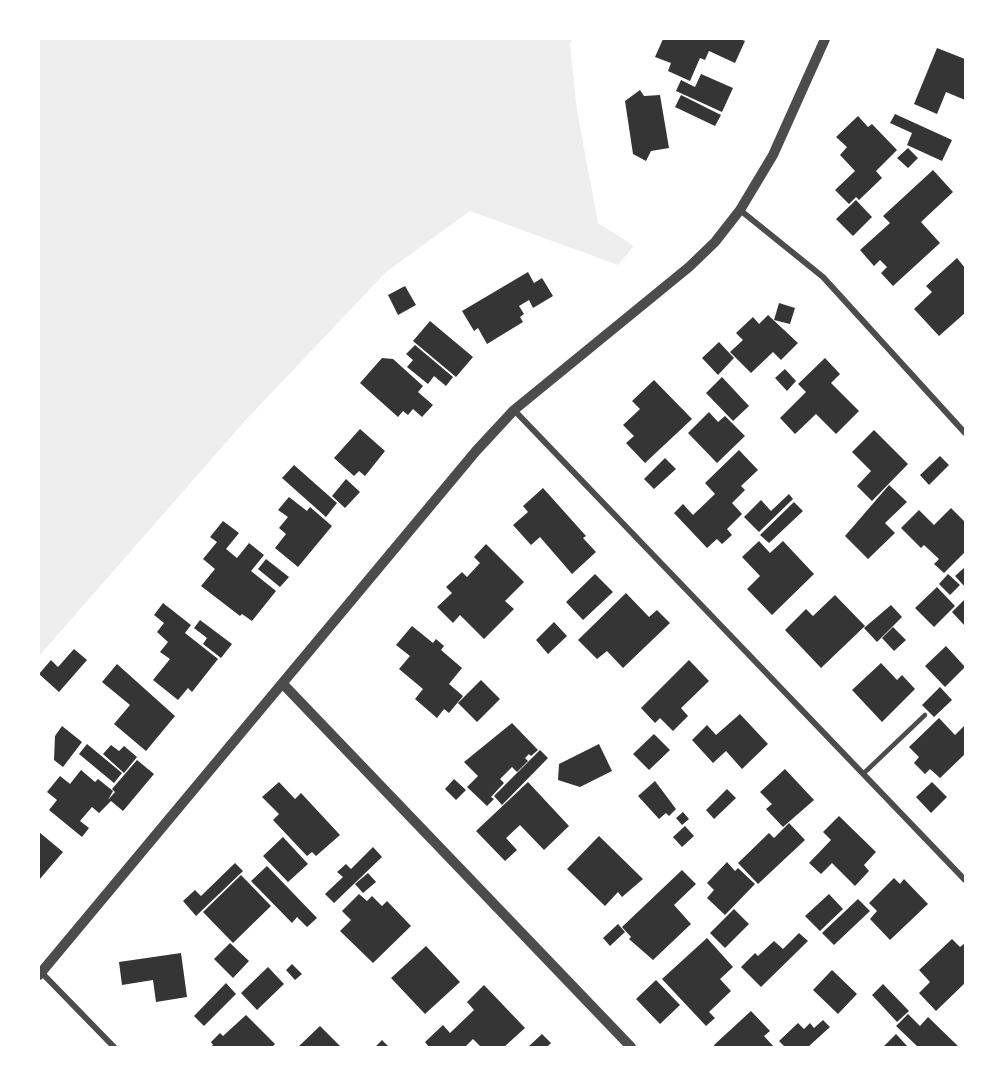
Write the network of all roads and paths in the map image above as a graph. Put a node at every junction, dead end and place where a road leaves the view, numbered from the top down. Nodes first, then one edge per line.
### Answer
1 (825, 39) edge
2 (740, 210) junction
3 (514, 410) junction
4 (965, 433) edge
5 (283, 684) junction
6 (925, 715) dead end
7 (863, 774) junction
8 (965, 880) edge
9 (40, 973) edge
10 (114, 1047) edge
11 (632, 1047) edge

1 - 2 street
2 - 3 street
2 - 4 street
3 - 5 street
3 - 7 street
5 - 9 street
5 - 11 street
6 - 7 lane
7 - 8 street
9 - 10 street

